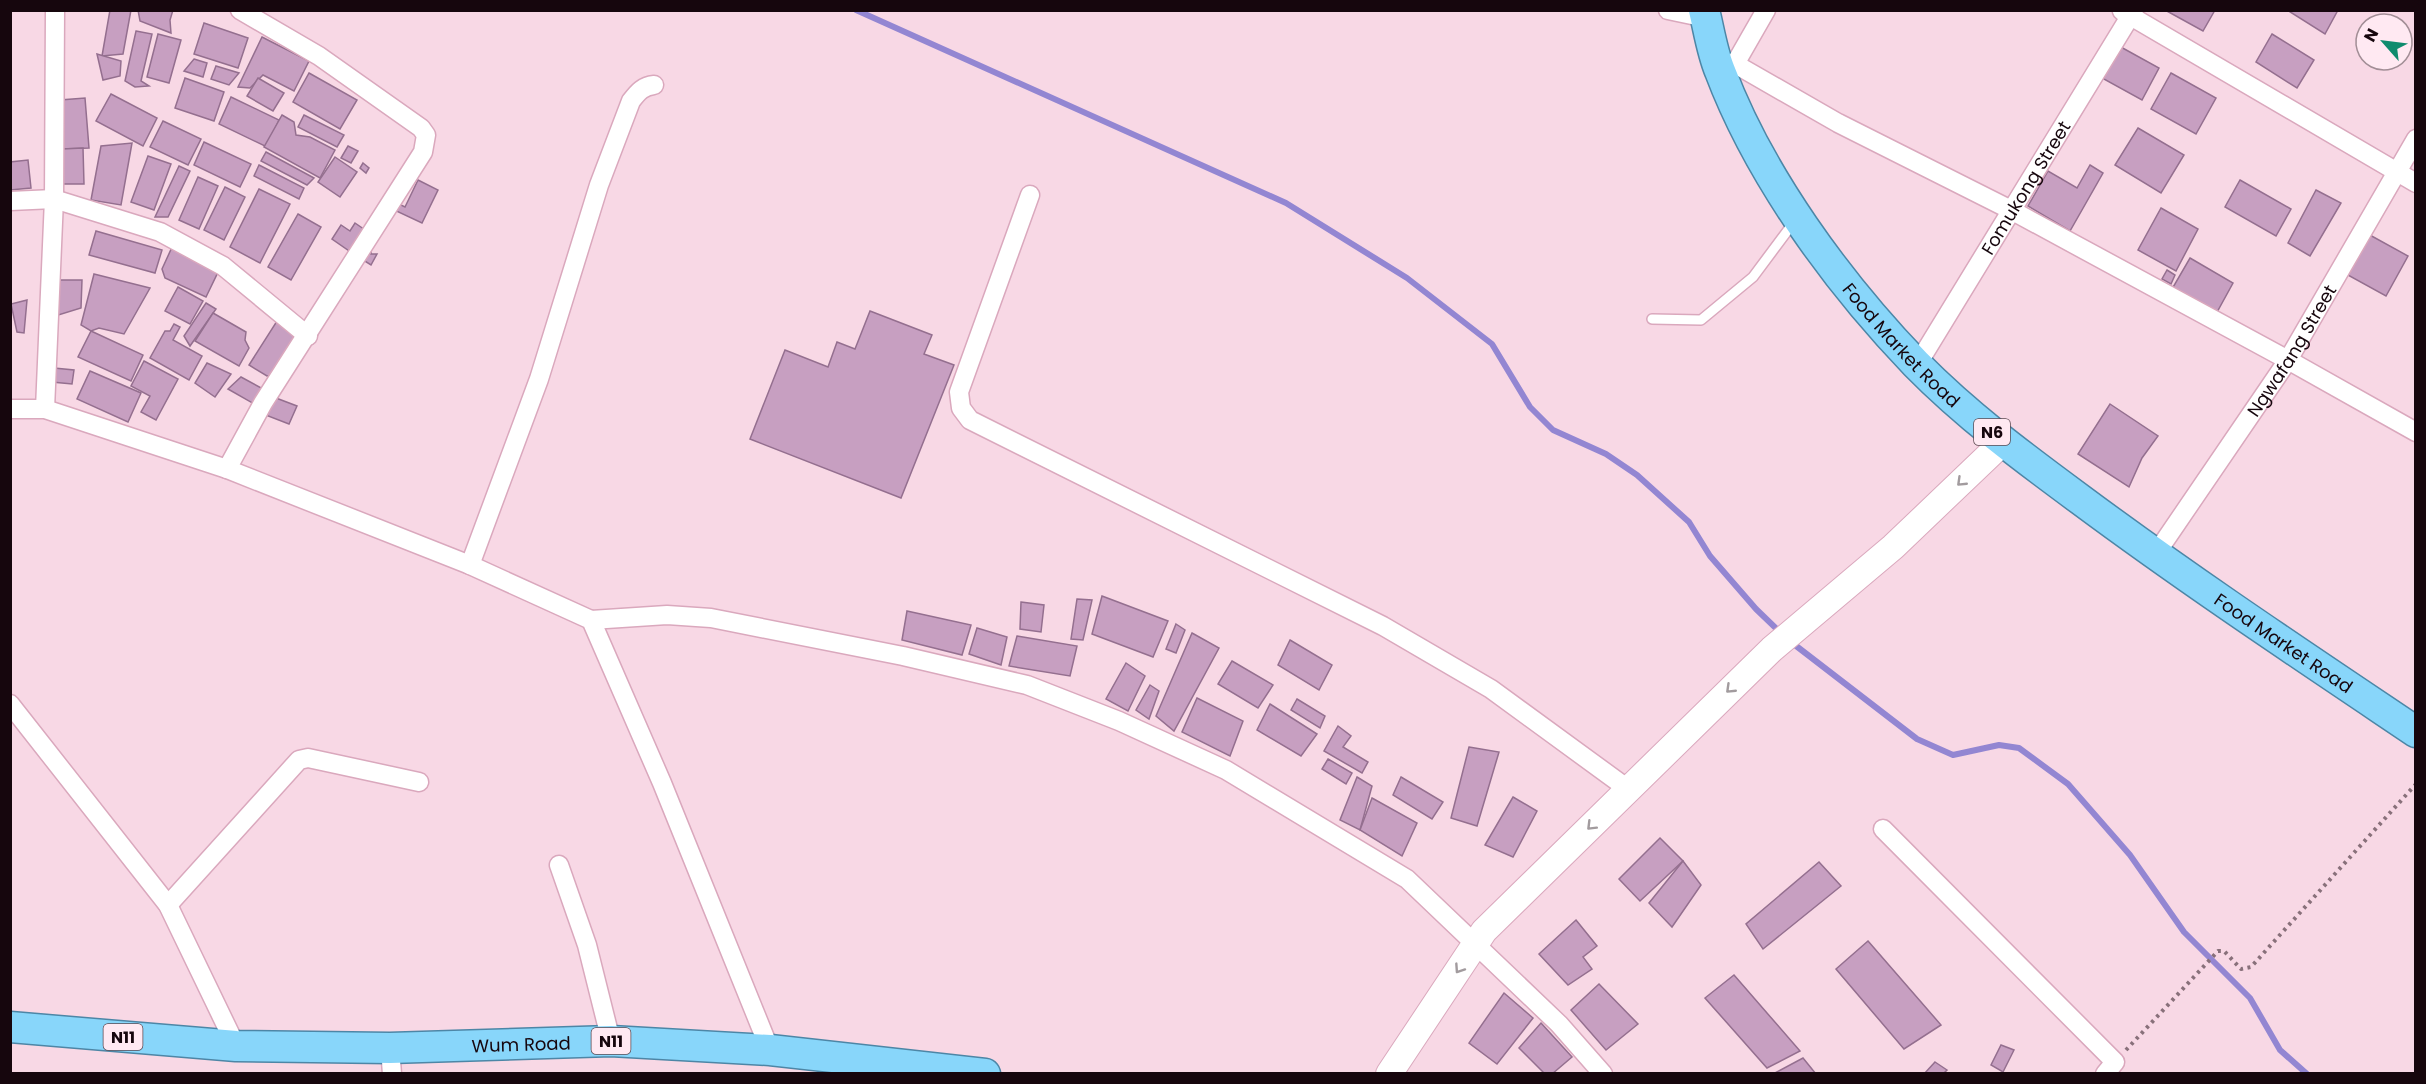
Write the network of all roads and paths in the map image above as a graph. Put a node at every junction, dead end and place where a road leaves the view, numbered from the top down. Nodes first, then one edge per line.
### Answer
1 (55, 10) edge
2 (240, 10) edge
3 (1668, 10) edge
4 (1766, 10) edge
5 (2129, 12) edge
6 (1705, 14) edge
7 (1727, 67) junction
8 (654, 85) dead end
9 (2415, 139) edge
10 (2395, 172) junction
11 (2415, 183) edge
12 (1030, 195) dead end
13 (54, 199) junction
14 (10, 201) edge
15 (2011, 210) junction
16 (1797, 218) junction
17 (1652, 319) dead end
18 (308, 336) junction
19 (2288, 360) junction
20 (1917, 365) junction
21 (10, 409) edge
22 (45, 409) junction
23 (2415, 432) edge
24 (2003, 442) junction
25 (227, 469) junction
26 (2156, 555) junction
27 (470, 565) junction
28 (591, 620) junction
29 (10, 704) edge
30 (2415, 732) edge
31 (419, 782) dead end
32 (2415, 784) edge
33 (1628, 789) junction
34 (1883, 829) dead end
35 (559, 865) dead end
36 (168, 905) junction
37 (1475, 945) junction
38 (10, 1027) edge
39 (611, 1041) junction
40 (236, 1046) junction
41 (770, 1050) junction
42 (391, 1061) edge
43 (850, 1066) edge
44 (2110, 1068) edge
45 (985, 1074) edge
46 (1389, 1074) edge
47 (1603, 1074) edge

1 - 13 street
2 - 18 street
3 - 6 street
4 - 7 street
5 - 10 street
5 - 15 street, Fomukong Street
6 - 7 highway, Food Market Road / N6
7 - 15 street
7 - 16 highway, Food Market Road / N6
8 - 27 street
9 - 10 street, Ngwafang Street
10 - 11 street
10 - 19 street, Ngwafang Street
12 - 33 street
13 - 14 street
13 - 18 street
13 - 22 street
15 - 19 street
15 - 20 street, Fomukong Street
16 - 17 lane
16 - 20 highway, Food Market Road / N6
18 - 25 street
19 - 23 street
19 - 26 street, Ngwafang Street
20 - 24 highway, Food Market Road / N6
21 - 22 street
22 - 25 street
24 - 26 highway, Food Market Road / N6
24 -> 33 main road
25 - 27 street
26 - 30 highway, Food Market Road / N6
27 - 28 street
28 - 37 street
28 - 41 street
29 - 36 street
31 - 36 street
32 - 44 path
33 -> 37 main road
34 - 44 street
35 - 39 street
36 - 40 street
37 -> 46 main road
37 - 47 street
38 - 40 highway, N11
39 - 41 highway, Wum Road / N11
39 - 42 highway, Wum Road / N11
40 - 42 highway, Wum Road / N11
41 - 43 highway, Wum Road / N11
43 - 45 highway, Wum Road / N11

